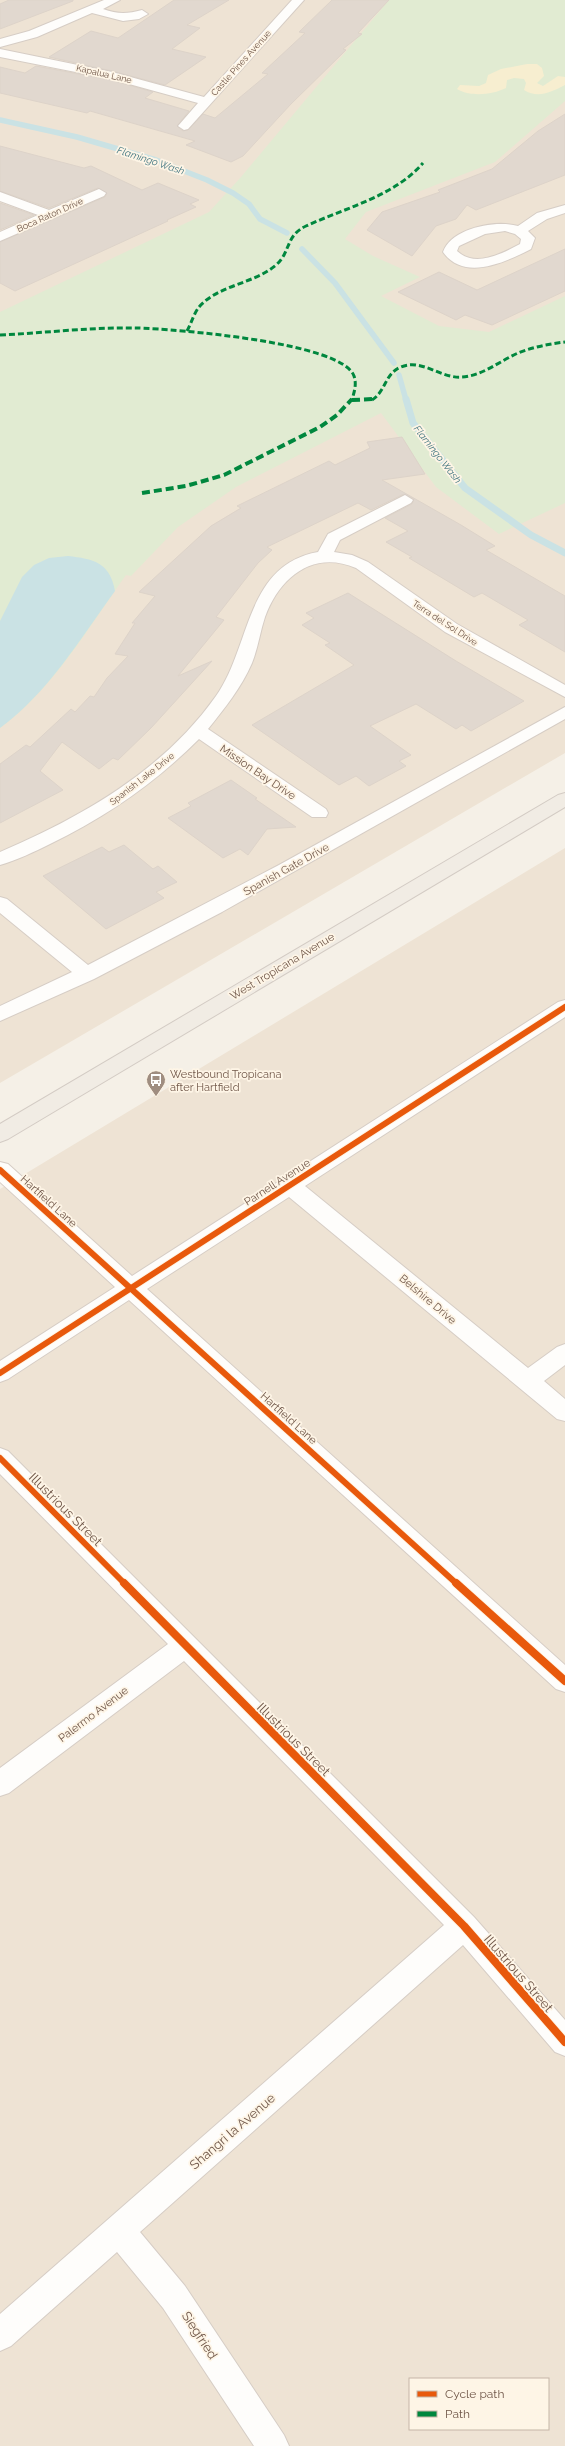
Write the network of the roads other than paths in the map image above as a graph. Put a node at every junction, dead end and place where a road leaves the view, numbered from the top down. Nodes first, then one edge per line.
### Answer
1 (114, 0) edge
2 (298, 0) edge
3 (92, 9) junction
4 (142, 14) dead end
5 (0, 43) edge
6 (0, 53) edge
7 (206, 101) junction
8 (184, 126) dead end
9 (99, 193) dead end
10 (0, 196) edge
11 (565, 209) edge
12 (49, 215) junction
13 (520, 231) junction
14 (0, 237) edge
15 (405, 500) dead end
16 (326, 556) junction
17 (565, 692) edge
18 (565, 712) edge
19 (198, 730) junction
20 (565, 799) edge
21 (319, 813) dead end
22 (0, 858) edge
23 (0, 903) edge
24 (87, 974) junction
25 (565, 1007) edge
26 (0, 1014) edge
27 (0, 1134) edge
28 (0, 1170) edge
29 (290, 1186) junction
30 (131, 1288) junction
31 (565, 1353) edge
32 (0, 1373) edge
33 (527, 1381) junction
34 (565, 1412) edge
35 (0, 1458) edge
36 (186, 1645) junction
37 (565, 1681) edge
38 (0, 1784) edge
39 (464, 1926) junction
40 (565, 2042) edge
41 (119, 2230) junction
42 (0, 2335) edge
43 (273, 2446) edge

1 - 3 street
2 - 7 street, Castle Pines Avenue
3 - 4 street
3 - 5 street
6 - 7 street, Kapalua Lane
7 - 8 street, Castle Pines Avenue
9 - 12 street, Boca Raton Drive
10 - 12 street
11 - 13 street
12 - 14 street, Boca Raton Drive
13 - 13 street
15 - 16 street
16 - 17 street, Terra del Sol Drive
16 - 19 street, Spanish Lake Drive
18 - 24 street, Spanish Gate Drive
19 - 21 street, Mission Bay Drive
19 - 22 street, Spanish Lake Drive
20 - 27 main road, West Tropicana Avenue
23 - 24 street
24 - 26 street, Spanish Gate Drive
25 - 29 street, Parnell Avenue
28 - 30 street, Hartfield Lane
29 - 30 street, Parnell Avenue
29 - 33 street, Belshire Drive
30 - 32 street, Parnell Avenue
30 - 37 street, Hartfield Lane
31 - 33 street
33 - 34 street, Belshire Drive
35 - 36 street, Illustrious Street
36 - 38 street, Palermo Avenue
36 - 39 street, Illustrious Street
39 - 40 street, Illustrious Street
39 - 41 street, Shangri la Avenue
41 - 42 street, Shangri la Avenue
41 - 43 street, Siegfried

